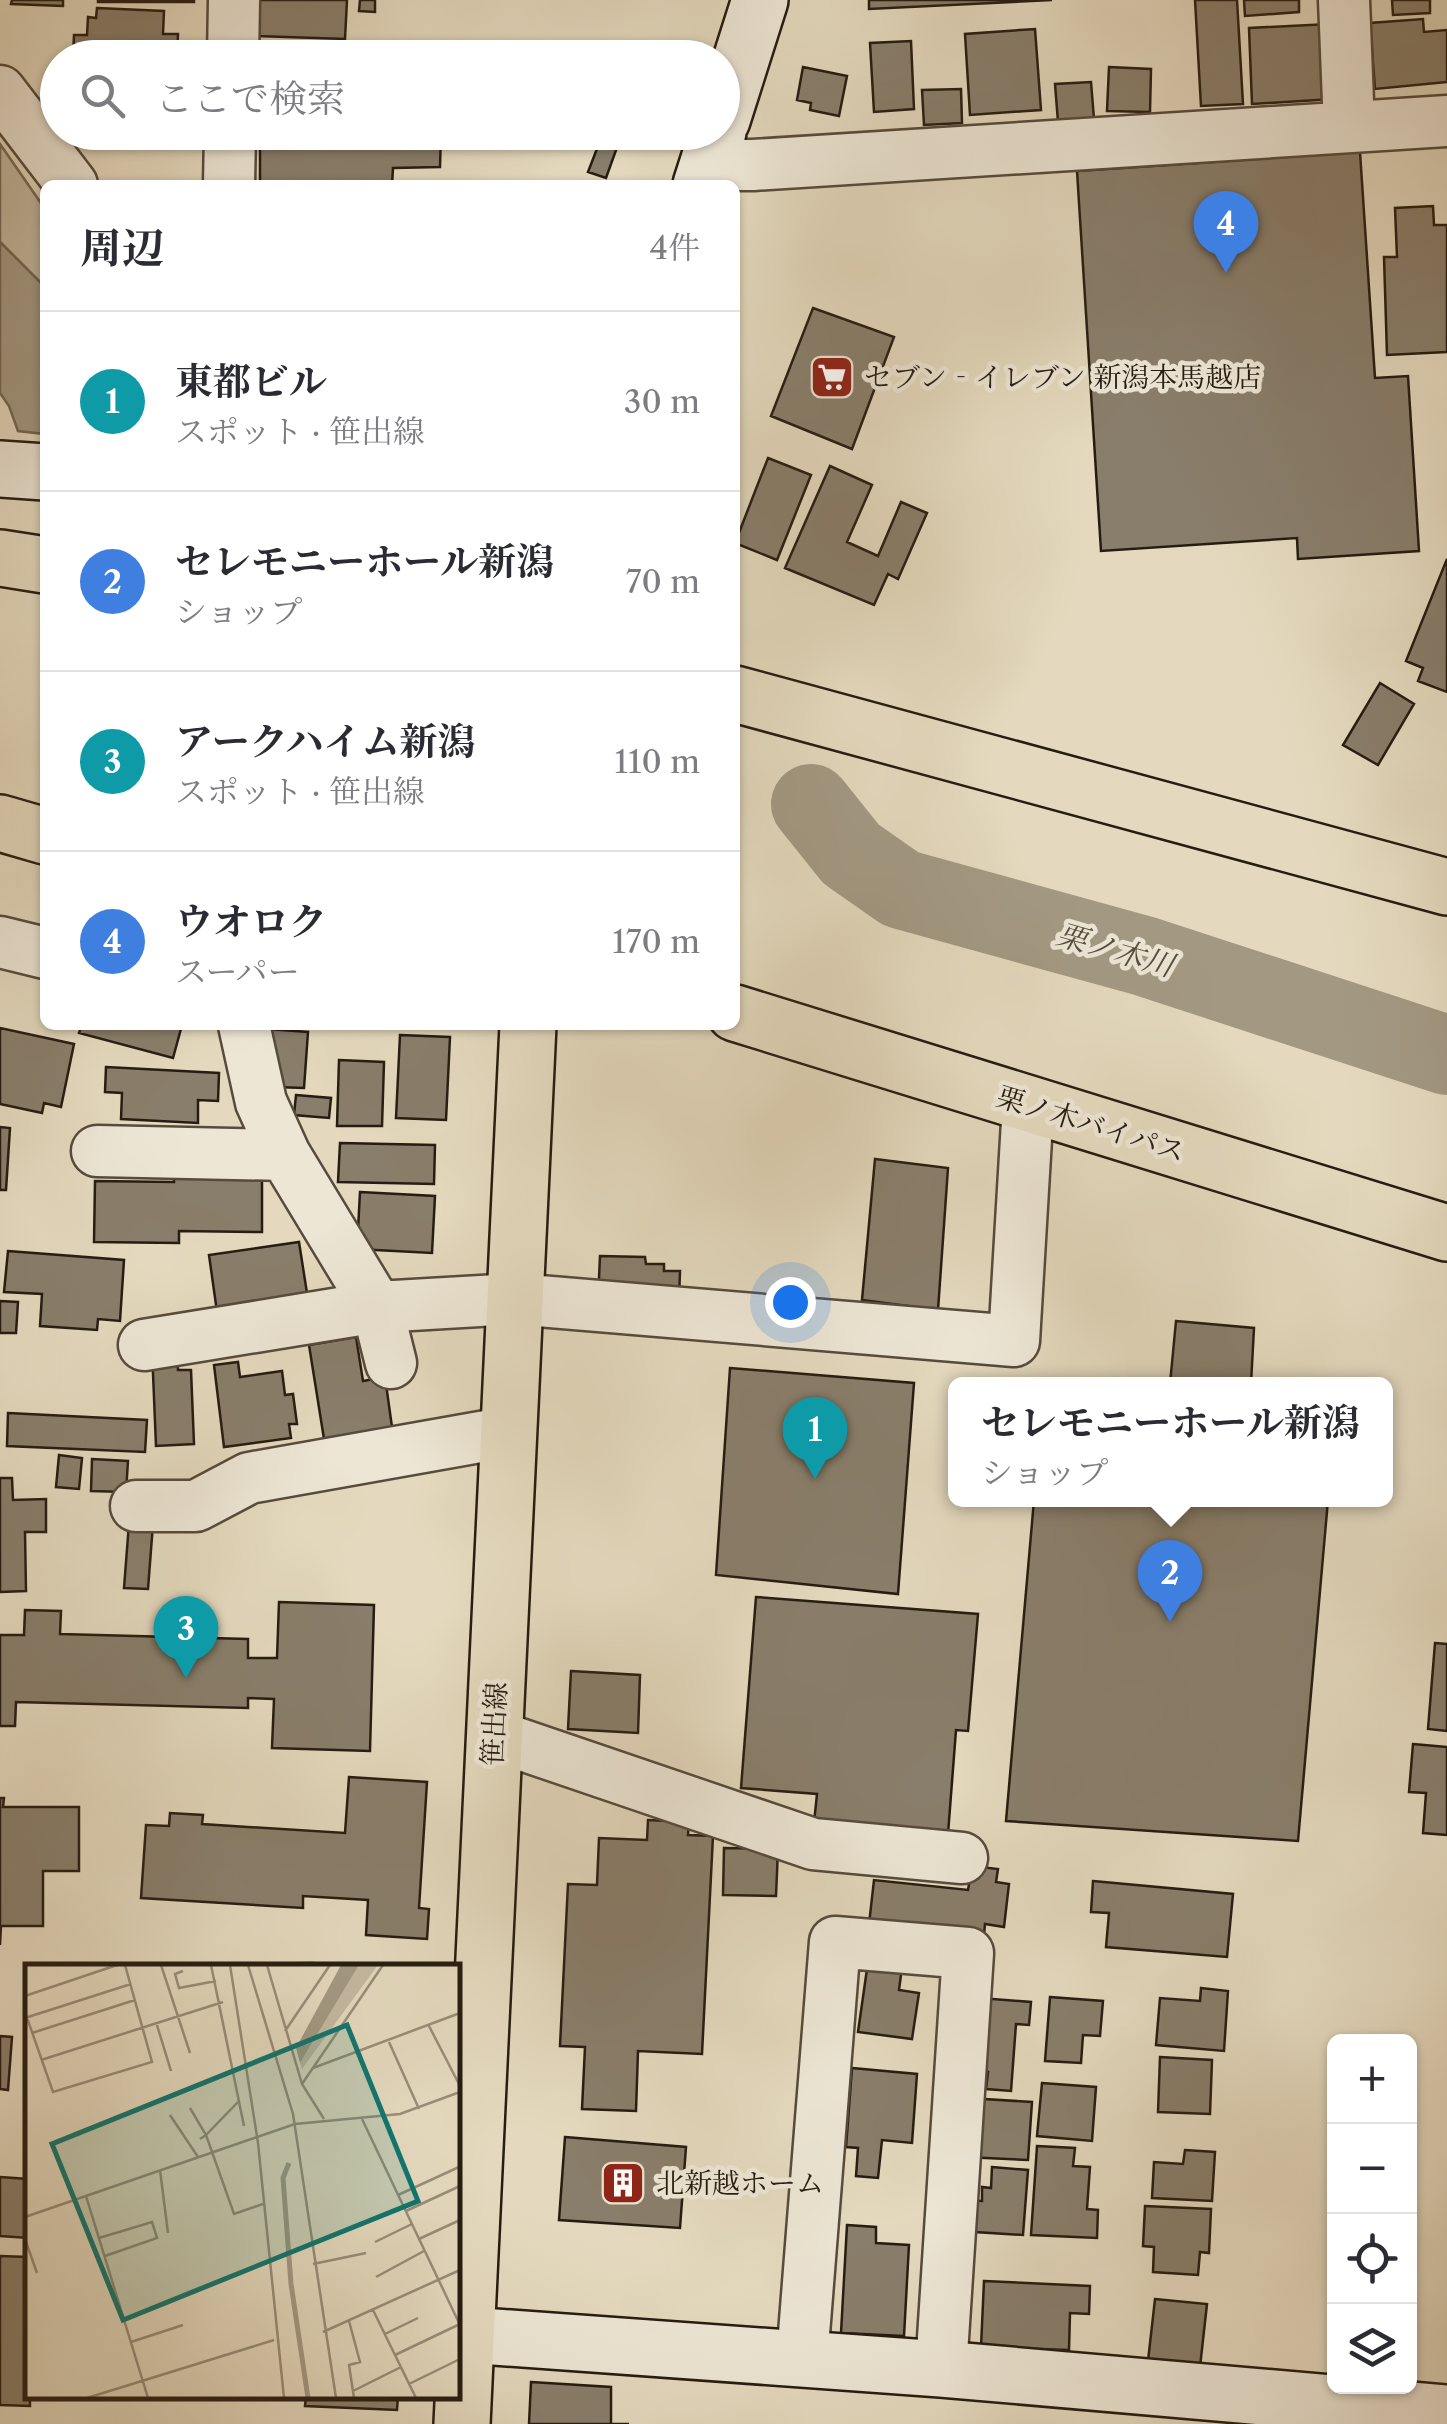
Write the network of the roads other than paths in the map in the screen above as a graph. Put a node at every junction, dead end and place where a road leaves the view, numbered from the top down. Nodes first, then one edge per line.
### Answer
1 (234, 0) edge
2 (760, 0) edge
3 (1344, 0) edge
4 (233, 40) edge
5 (740, 63) edge
6 (0, 91) edge
7 (1447, 121) edge
8 (1349, 127) junction
9 (40, 143) edge
10 (45, 150) edge
11 (230, 150) edge
12 (712, 151) edge
13 (68, 180) edge
14 (229, 180) edge
15 (0, 469) edge
16 (40, 472) edge
17 (0, 558) edge
18 (40, 564) edge
19 (740, 695) edge
20 (0, 823) edge
21 (40, 835) edge
22 (1447, 887) edge
23 (0, 942) edge
24 (40, 951) edge
25 (740, 1015) edge
26 (245, 1030) edge
27 (528, 1030) edge
28 (1028, 1106) junction
29 (97, 1151) dead end
30 (285, 1155) junction
31 (1447, 1233) edge
32 (514, 1299) junction
33 (377, 1307) junction
34 (144, 1345) dead end
35 (391, 1363) dead end
36 (508, 1432) junction
37 (136, 1506) dead end
38 (493, 1735) junction
39 (962, 1858) dead end
40 (467, 2334) junction
41 (802, 2359) junction
42 (941, 2369) junction
43 (1447, 2414) edge
44 (462, 2424) edge

1 - 4 street
2 - 5 street
3 - 8 street
6 - 9 street
7 - 8 street
8 - 12 street
10 - 13 street
11 - 14 street
15 - 16 street
17 - 18 main road
19 - 22 main road
20 - 21 main road
23 - 24 street
25 - 28 main road, 栗ノ木バイパス
26 - 30 street
27 - 32 main road, 笹出線
28 - 31 main road, 栗ノ木バイパス
28 - 32 street
29 - 30 street
30 - 33 street
32 - 33 street
32 - 36 main road, 笹出線
33 - 34 street
33 - 35 street
36 - 37 street
36 - 38 main road, 笹出線
38 - 39 street
38 - 40 main road, 笹出線
40 - 41 street
40 - 44 main road, 笹出線
41 - 42 street
41 - 42 street
42 - 43 street

